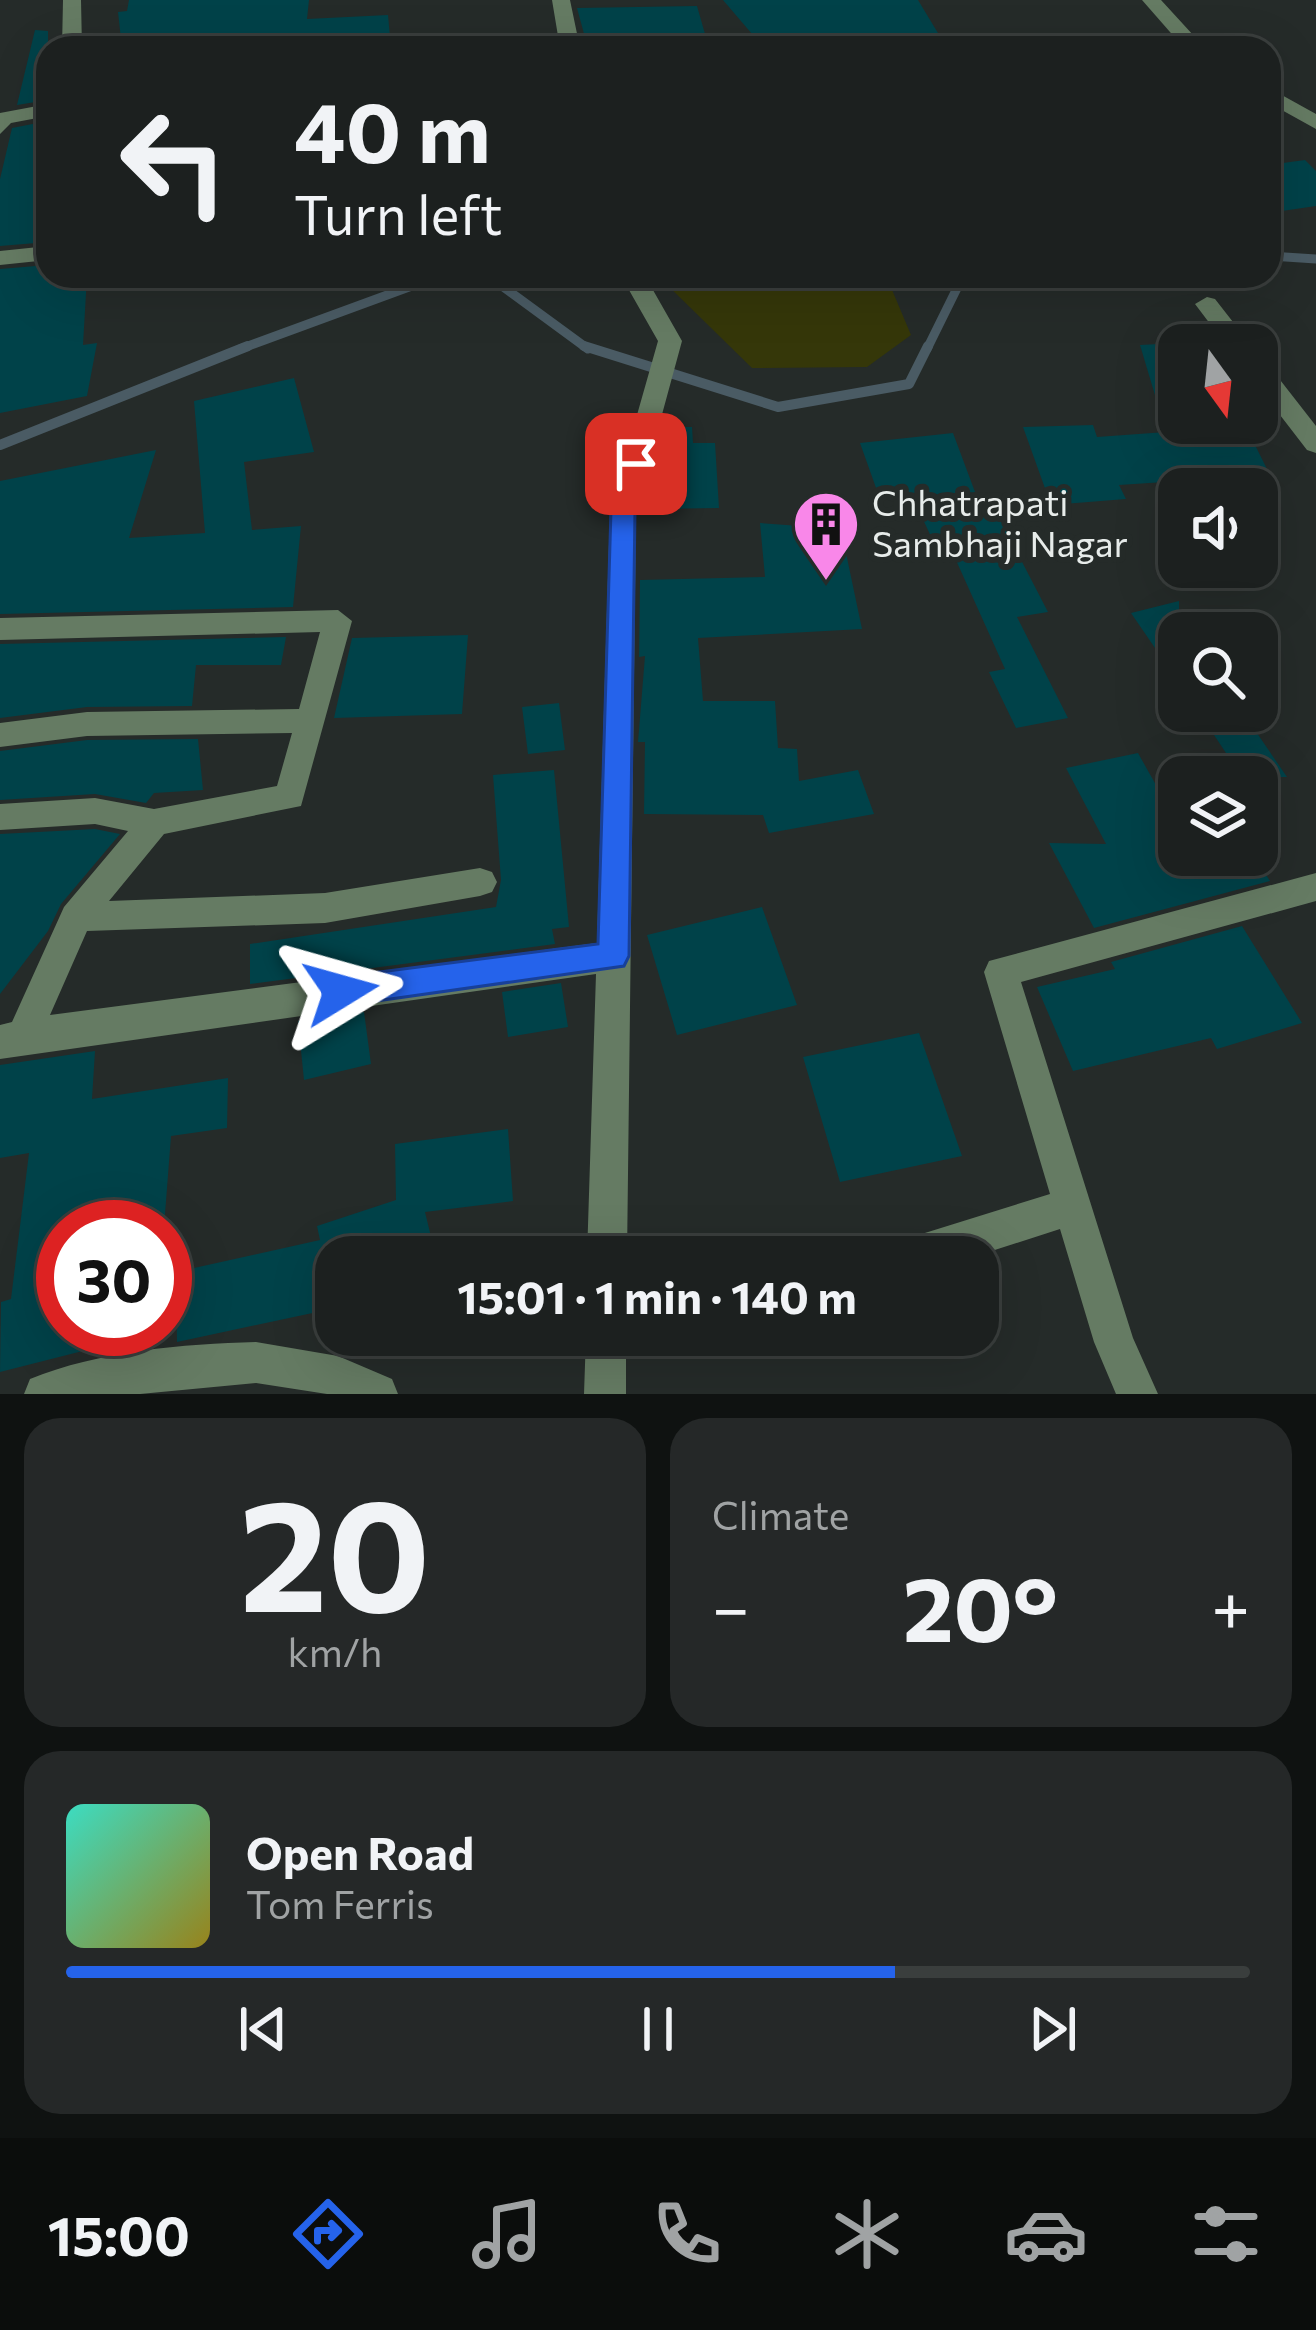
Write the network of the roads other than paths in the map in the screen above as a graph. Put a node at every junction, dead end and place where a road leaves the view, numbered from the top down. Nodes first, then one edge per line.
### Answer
1 (72, 0) edge
2 (561, 0) edge
3 (1151, 0) edge
4 (72, 36) edge
5 (568, 36) edge
6 (1184, 36) edge
7 (1281, 101) edge
8 (36, 113) edge
9 (1, 122) edge
10 (1316, 123) edge
11 (36, 254) edge
12 (0, 258) edge
13 (639, 288) edge
14 (1207, 304) dead end
15 (1223, 324) edge
16 (1278, 395) edge
17 (1316, 444) edge
18 (0, 629) edge
19 (313, 721) junction
20 (0, 735) edge
21 (0, 817) edge
22 (154, 821) junction
23 (480, 882) dead end
24 (1316, 886) edge
25 (76, 916) junction
26 (613, 956) junction
27 (12, 1038) edge
28 (1073, 1206) junction
29 (607, 1236) edge
30 (978, 1236) edge
31 (605, 1356) edge
32 (45, 1394) edge
33 (377, 1394) edge
34 (604, 1394) edge
35 (1137, 1394) edge

1 - 4 street
2 - 5 street
3 - 6 street
7 - 10 street
8 - 9 street
11 - 12 street
13 - 26 street
14 - 15 street
16 - 17 street
18 - 19 street
19 - 20 street
19 - 22 street
21 - 22 street
22 - 25 street
23 - 25 street
24 - 28 street
25 - 27 street
26 - 27 street
26 - 29 street
28 - 30 street
28 - 35 street
31 - 34 street
32 - 33 street

